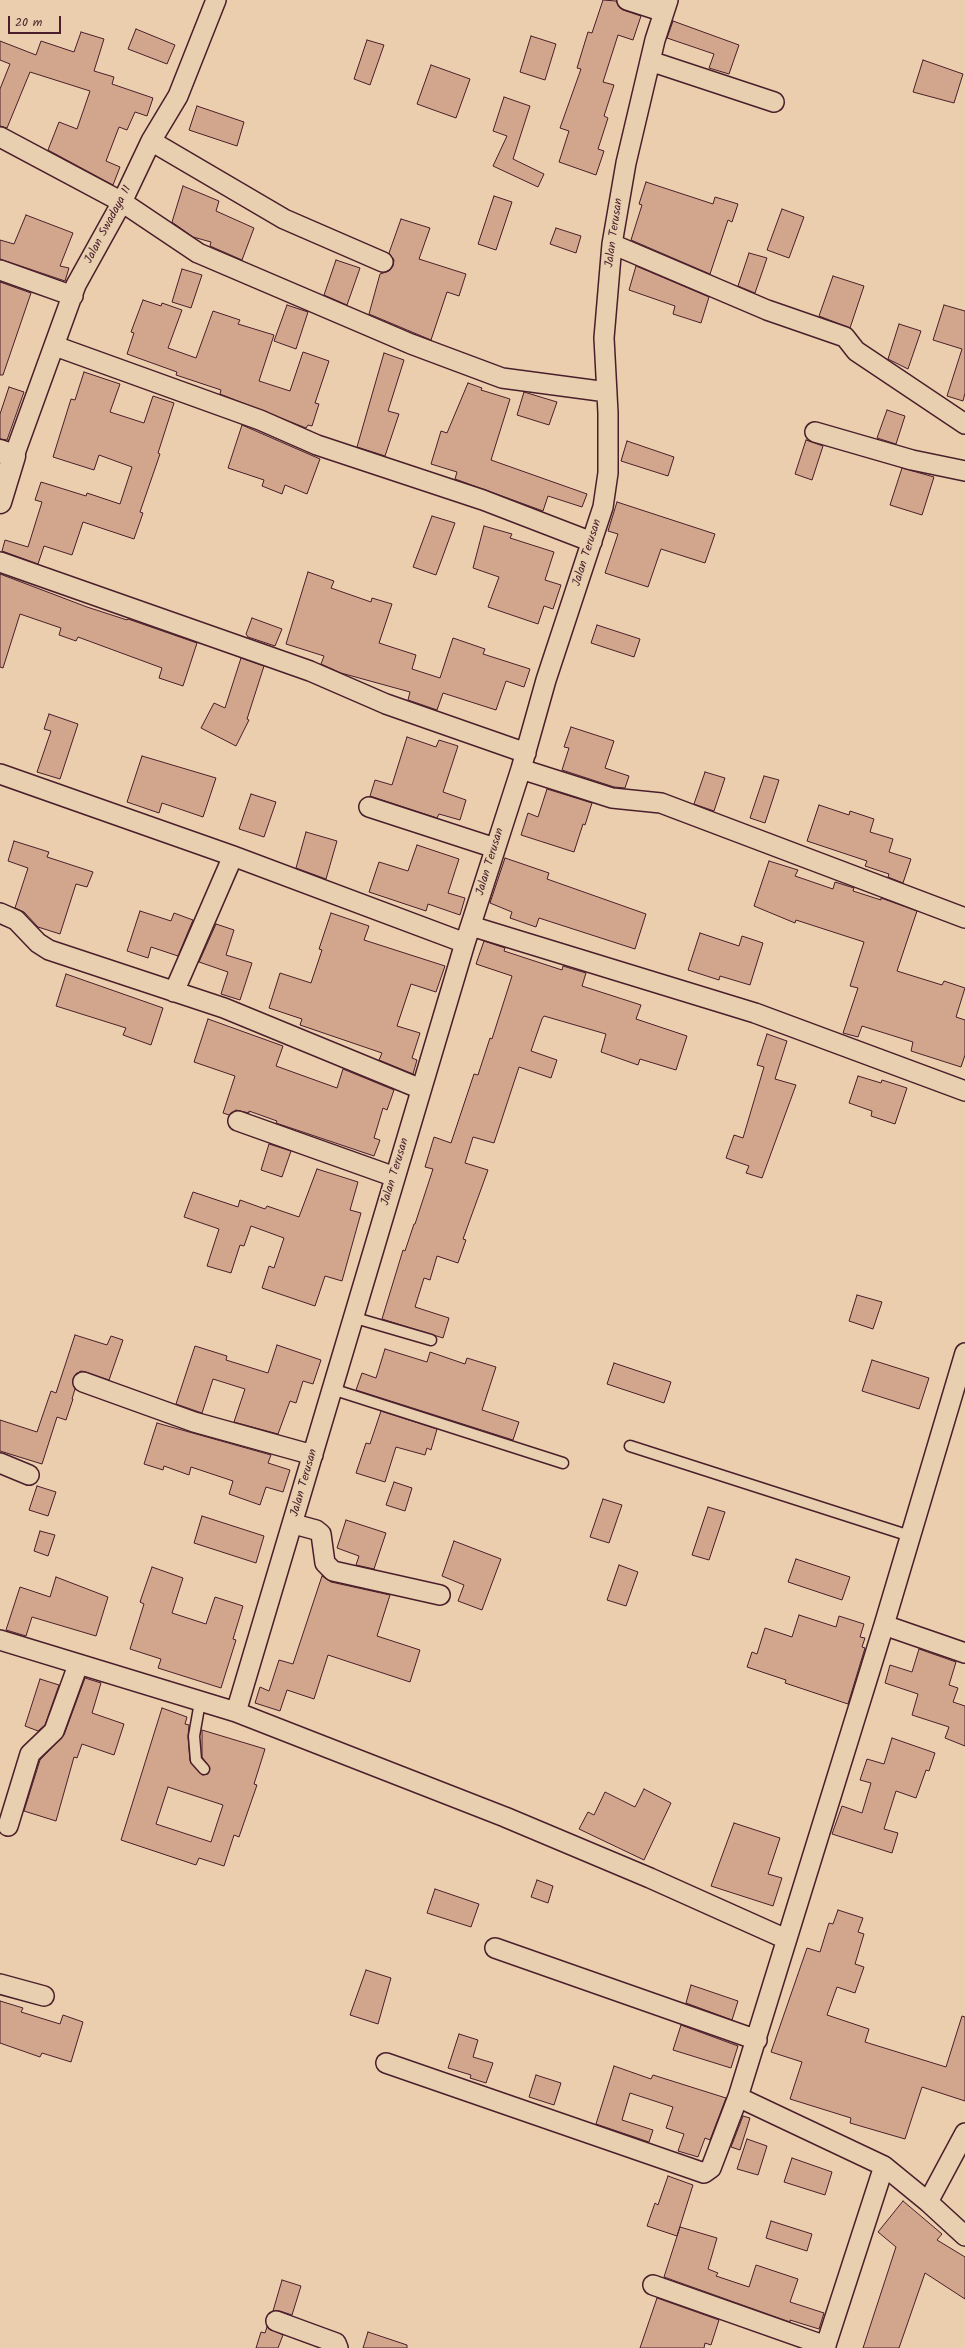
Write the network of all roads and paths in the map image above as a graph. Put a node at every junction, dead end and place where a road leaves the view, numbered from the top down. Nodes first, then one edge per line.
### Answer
1 (216, 0) edge
2 (627, 0) edge
3 (666, 6) edge
4 (650, 61) junction
5 (774, 102) dead end
6 (0, 137) edge
7 (150, 144) junction
8 (122, 202) junction
9 (612, 244) junction
10 (383, 262) dead end
11 (0, 270) edge
12 (72, 296) junction
13 (55, 346) junction
14 (606, 392) junction
15 (965, 424) edge
16 (815, 432) dead end
17 (7, 453) edge
18 (965, 471) edge
19 (0, 502) edge
20 (592, 542) junction
21 (0, 562) edge
22 (523, 761) junction
23 (0, 774) edge
24 (369, 807) dead end
25 (495, 848) junction
26 (233, 856) junction
27 (0, 913) edge
28 (965, 918) edge
29 (468, 934) junction
30 (174, 992) junction
31 (421, 1089) junction
32 (965, 1091) edge
33 (238, 1122) dead end
34 (395, 1177) junction
35 (352, 1317) junction
36 (432, 1340) dead end
37 (965, 1353) edge
38 (82, 1382) dead end
39 (332, 1389) junction
40 (630, 1446) dead end
41 (313, 1455) junction
42 (0, 1463) edge
43 (563, 1464) dead end
44 (29, 1475) dead end
45 (294, 1524) junction
46 (910, 1536) junction
47 (440, 1595) dead end
48 (884, 1625) junction
49 (0, 1640) edge
50 (965, 1653) edge
51 (78, 1665) junction
52 (200, 1702) junction
53 (236, 1712) junction
54 (204, 1769) dead end
55 (8, 1826) dead end
56 (786, 1939) junction
57 (495, 1948) dead end
58 (0, 1984) edge
59 (44, 1996) dead end
60 (757, 2040) junction
61 (386, 2063) dead end
62 (738, 2097) junction
63 (965, 2133) edge
64 (884, 2166) junction
65 (928, 2202) junction
66 (965, 2236) edge
67 (653, 2285) dead end
68 (276, 2321) dead end
69 (826, 2347) edge
70 (338, 2348) edge

1 - 7 street, Jalan Swadaya II
2 - 3 street
3 - 4 street, Jalan Terusan
4 - 5 street
4 - 9 street, Jalan Terusan
6 - 8 street
7 - 8 street, Jalan Swadaya II
7 - 10 street
8 - 12 street, Jalan Swadaya II
8 - 14 street
9 - 14 street, Jalan Terusan
9 - 15 street
11 - 12 street
12 - 13 street, Jalan Swadaya II
13 - 17 street, Jalan Swadaya II
13 - 20 street
14 - 20 street, Jalan Terusan
16 - 18 street
17 - 19 street
20 - 22 street, Jalan Terusan
21 - 22 street
22 - 25 street, Jalan Terusan
22 - 28 street
23 - 26 street
24 - 25 street
25 - 29 street, Jalan Terusan
26 - 29 street
26 - 30 street
27 - 30 street
29 - 31 street, Jalan Terusan
29 - 32 street
30 - 31 street
31 - 34 street, Jalan Terusan
33 - 34 street
34 - 35 street, Jalan Terusan
35 - 36 lane
35 - 39 street, Jalan Terusan
37 - 46 street
38 - 41 street
39 - 41 street, Jalan Terusan
39 - 43 lane
40 - 46 lane
41 - 45 street, Jalan Terusan
42 - 44 street
45 - 47 street
45 - 53 street, Jalan Terusan
46 - 48 street
48 - 50 street
48 - 56 street
49 - 51 street
51 - 52 street
51 - 55 street
52 - 53 street
52 - 54 lane
53 - 56 street
56 - 60 street
57 - 60 street
58 - 59 street
60 - 62 street
61 - 62 street
62 - 64 street
63 - 65 street
64 - 65 street
64 - 69 street
65 - 66 street
67 - 69 street
68 - 70 street

